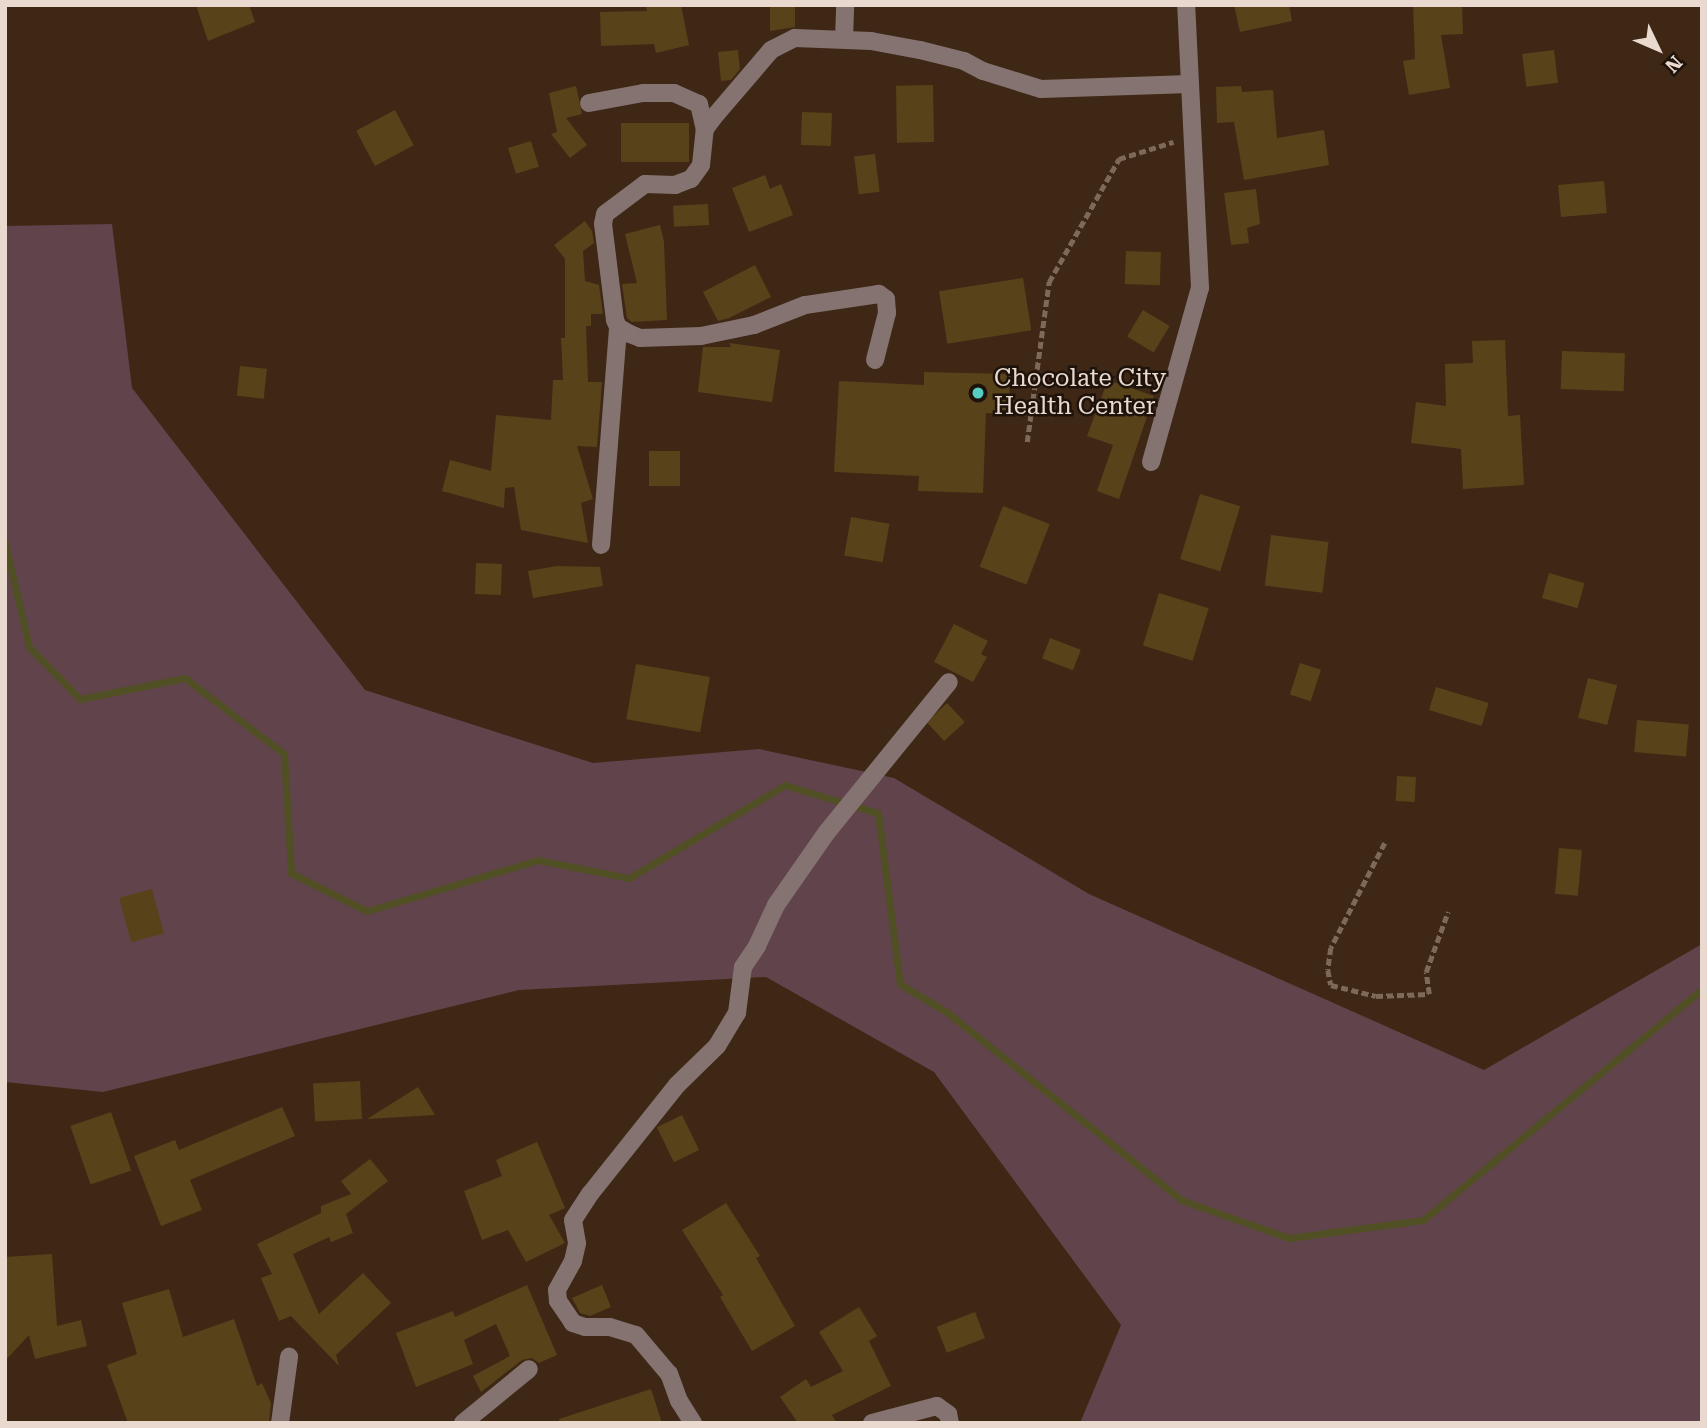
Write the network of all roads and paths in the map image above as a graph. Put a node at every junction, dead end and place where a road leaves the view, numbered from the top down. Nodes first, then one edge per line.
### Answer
1 (845, 5) edge
2 (1186, 5) edge
3 (844, 39) junction
4 (1190, 85) junction
5 (589, 103) dead end
6 (705, 130) junction
7 (1192, 136) junction
8 (618, 327) junction
9 (875, 360) dead end
10 (1027, 442) dead end
11 (1151, 462) dead end
12 (601, 545) dead end
13 (949, 682) dead end
14 (1385, 843) dead end
15 (1448, 912) dead end
16 (289, 1356) dead end
17 (529, 1369) dead end
18 (280, 1423) edge
19 (463, 1423) edge
20 (693, 1423) edge
21 (872, 1423) edge
22 (950, 1423) edge

1 - 3 street
2 - 4 street
3 - 4 street
3 - 6 street
4 - 7 street
5 - 6 street
6 - 8 street
7 - 10 path
7 - 11 street
8 - 9 street
8 - 12 street
13 - 20 street
14 - 15 path
16 - 18 street
17 - 19 street
21 - 22 street

